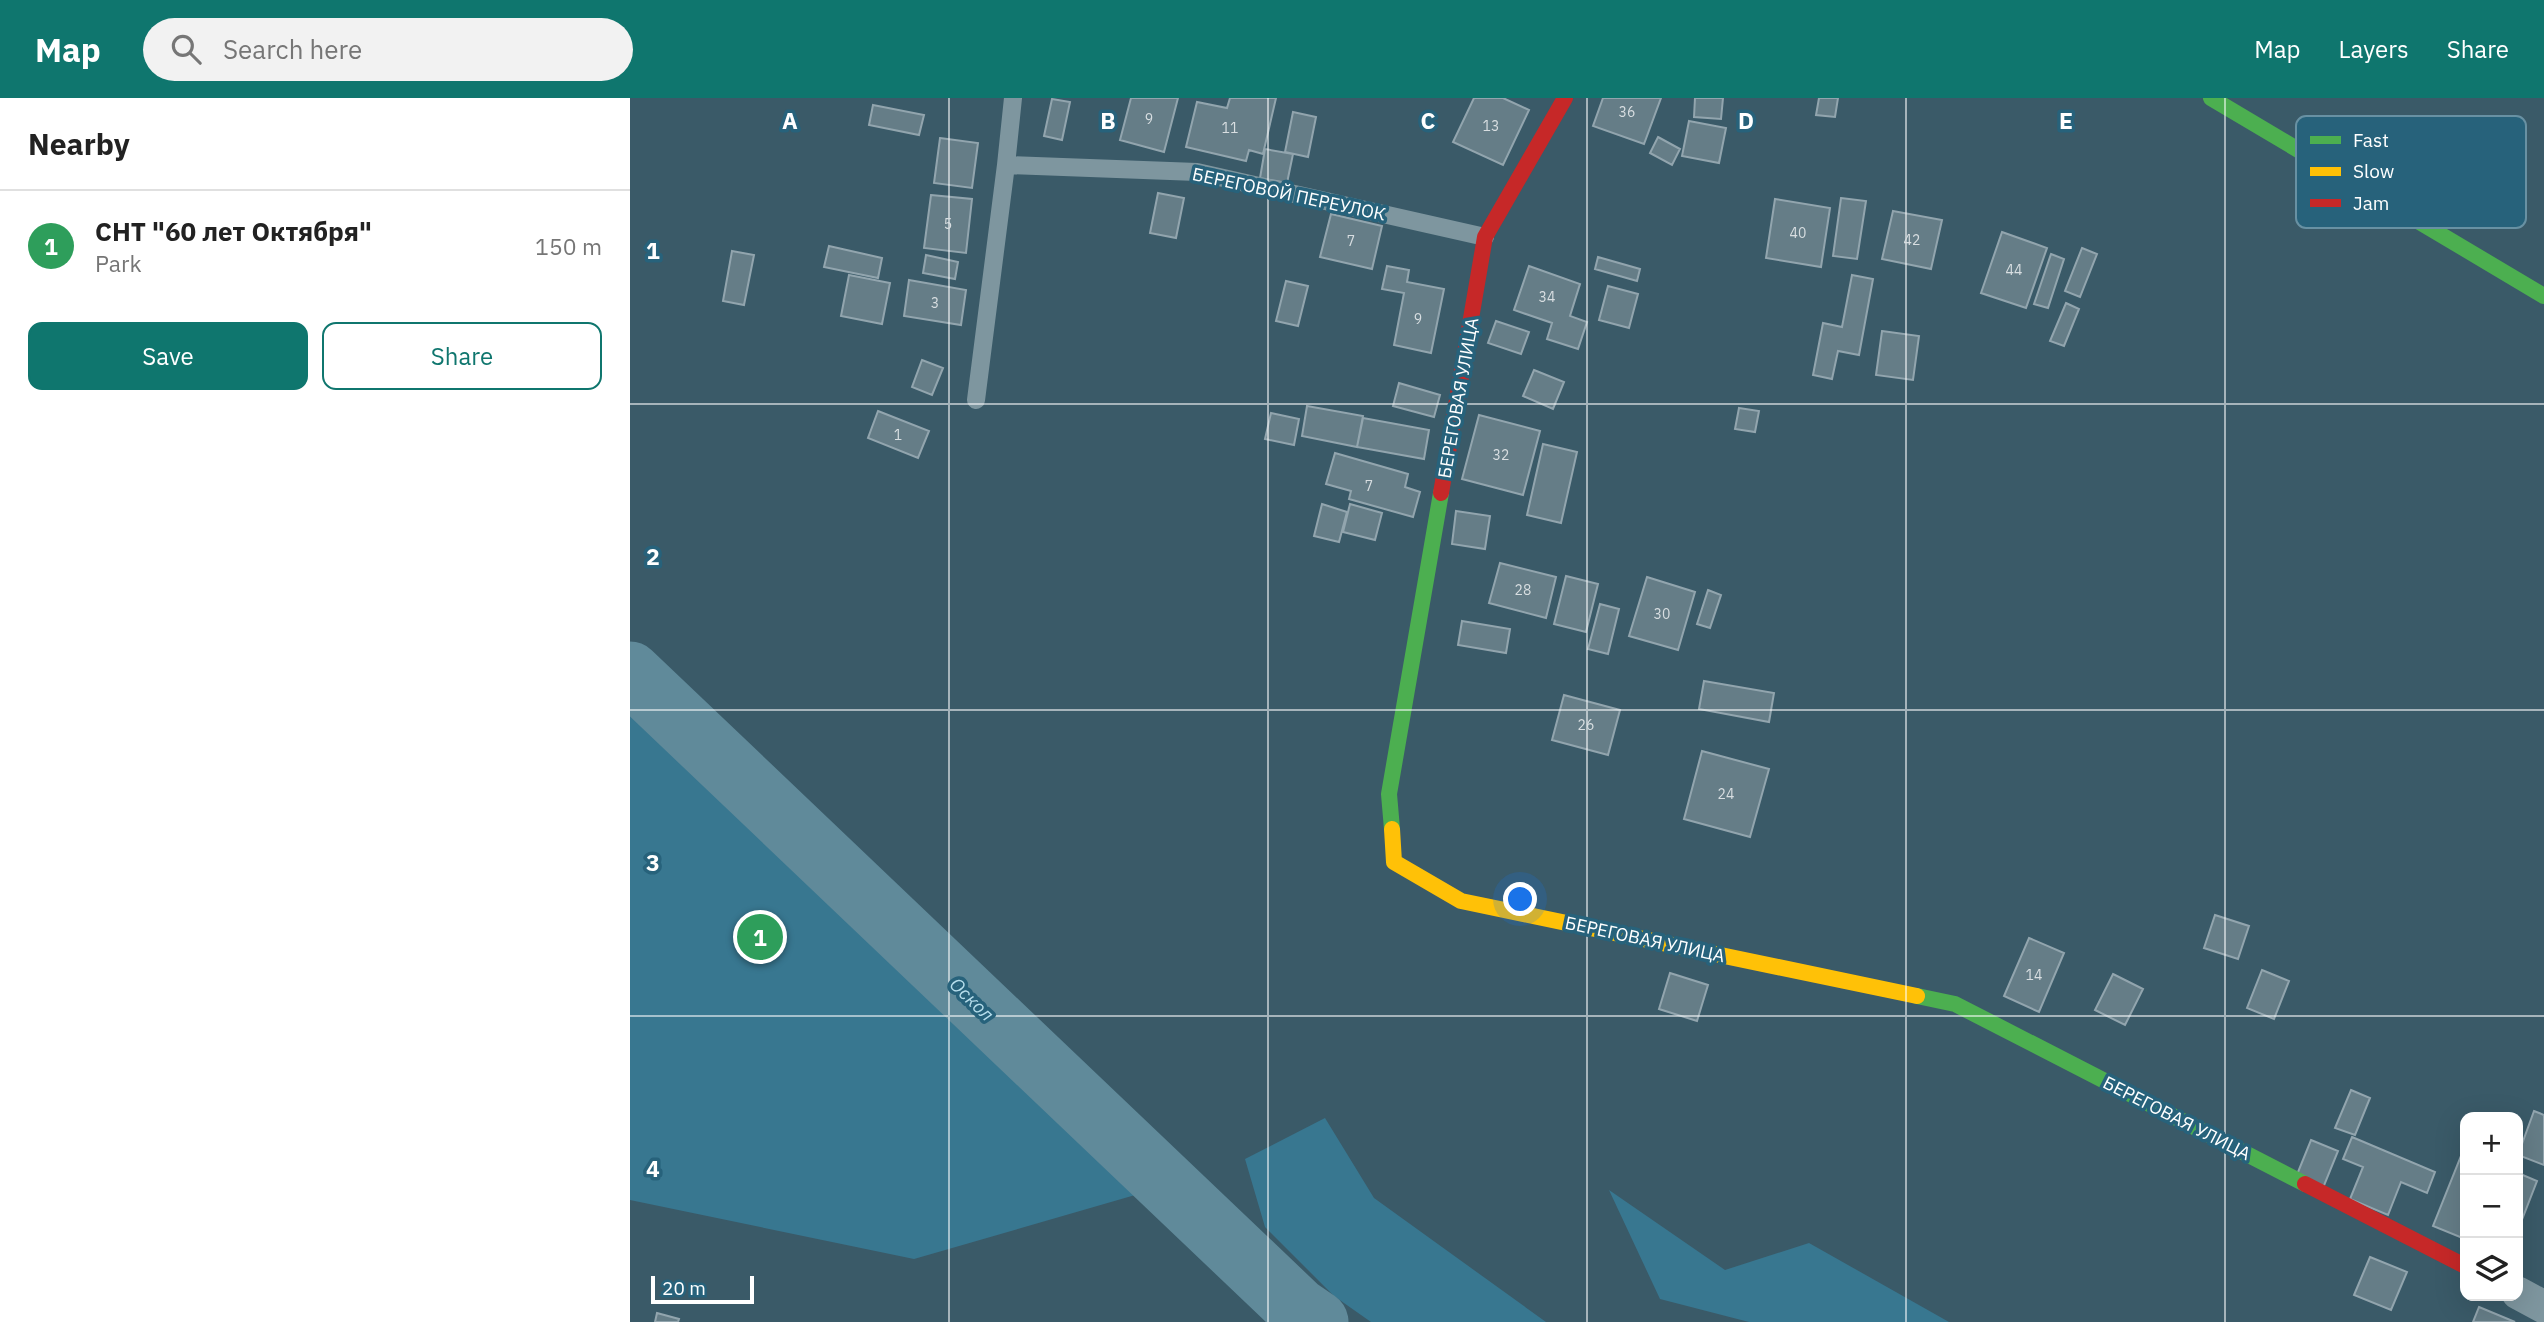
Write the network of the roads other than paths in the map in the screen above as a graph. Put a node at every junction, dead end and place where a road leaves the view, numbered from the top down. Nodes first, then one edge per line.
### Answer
1 (1013, 98) edge
2 (1565, 98) edge
3 (2211, 98) edge
4 (2296, 149) edge
5 (1006, 165) junction
6 (2430, 228) edge
7 (1486, 236) junction
8 (2544, 296) edge
9 (976, 400) dead end
10 (2460, 1263) edge
11 (2523, 1296) edge
12 (2544, 1307) edge

1 - 5 lane
2 - 7 street, БЕРЕГОВАЯ УЛИЦА
3 - 4 street
5 - 7 lane, БЕРЕГОВОЙ ПЕРЕУЛОК
5 - 9 lane
6 - 8 street
7 - 10 street, БЕРЕГОВАЯ УЛИЦА
11 - 12 street

